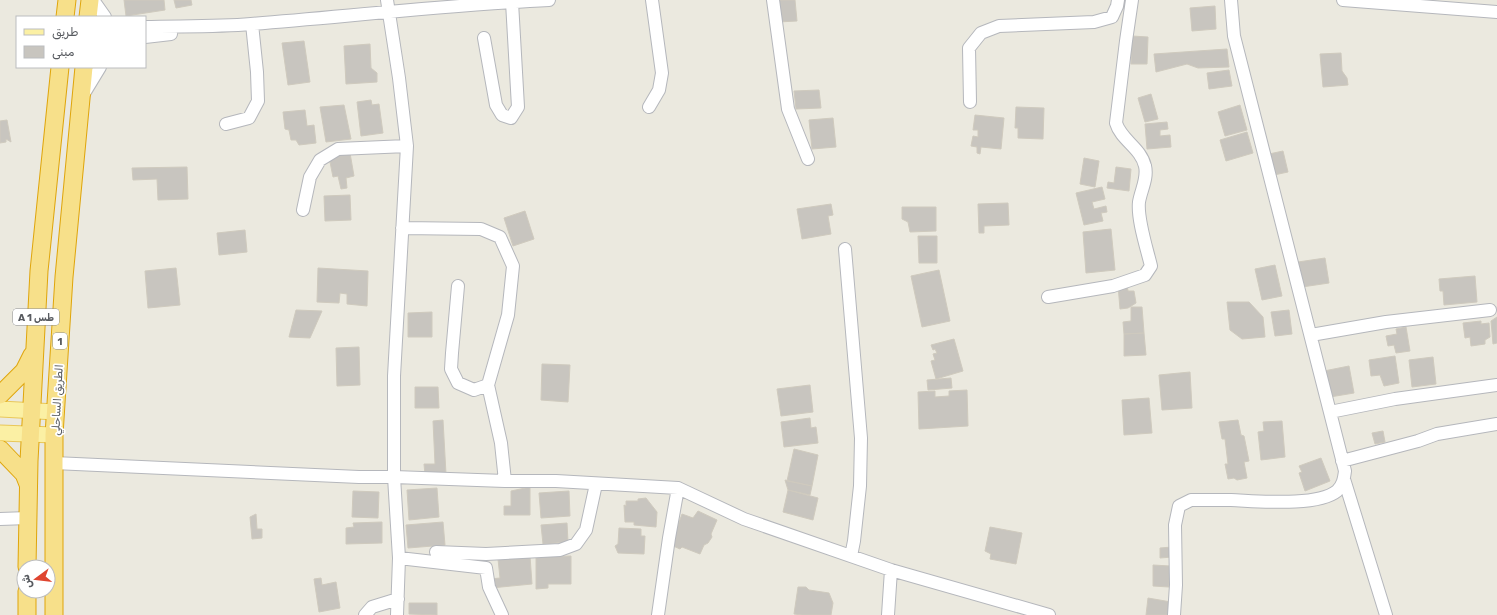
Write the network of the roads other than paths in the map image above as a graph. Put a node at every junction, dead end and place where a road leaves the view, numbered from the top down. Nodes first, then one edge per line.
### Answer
1 (67, 0) edge
2 (90, 0) edge
3 (93, 0) edge
4 (549, 0) edge
5 (652, 0) edge
6 (773, 0) edge
7 (1118, 0) edge
8 (1132, 0) edge
9 (1231, 0) edge
10 (1343, 0) edge
11 (512, 2) junction
12 (388, 6) edge
13 (1497, 12) edge
14 (65, 16) edge
15 (88, 16) edge
16 (104, 16) edge
17 (252, 24) junction
18 (211, 26) junction
19 (146, 27) edge
20 (146, 37) edge
21 (484, 38) dead end
22 (60, 68) edge
23 (84, 68) edge
24 (99, 68) edge
25 (81, 98) junction
26 (970, 102) dead end
27 (649, 107) dead end
28 (226, 124) dead end
29 (407, 146) junction
30 (808, 159) dead end
31 (303, 210) dead end
32 (402, 228) junction
33 (845, 249) dead end
34 (458, 286) dead end
35 (1048, 297) dead end
36 (1490, 310) dead end
37 (1311, 335) junction
38 (34, 349) junction
39 (488, 385) junction
40 (1497, 385) edge
41 (0, 395) edge
42 (0, 409) edge
43 (31, 412) junction
44 (56, 412) junction
45 (1330, 412) junction
46 (1497, 424) edge
47 (0, 434) edge
48 (30, 434) junction
49 (54, 434) junction
50 (0, 449) edge
51 (1342, 461) junction
52 (54, 463) junction
53 (394, 477) junction
54 (1344, 479) junction
55 (505, 481) junction
56 (596, 484) junction
57 (28, 486) junction
58 (678, 488) junction
59 (28, 518) junction
60 (0, 519) edge
61 (436, 552) dead end
62 (851, 556) junction
63 (399, 558) junction
64 (27, 559) edge
65 (891, 570) junction
66 (27, 599) edge
67 (398, 599) junction
68 (27, 615) edge
69 (54, 615) edge
70 (365, 615) edge
71 (397, 615) edge
72 (502, 615) edge
73 (658, 615) edge
74 (888, 615) edge
75 (1049, 615) edge
76 (1174, 615) edge
77 (1386, 615) edge

1 - 14 highway
2 - 15 highway
3 - 16 street
4 - 11 street
5 - 27 street
6 - 30 street
7 - 26 street
8 - 35 street
9 - 37 street
10 - 13 street
11 - 12 street
11 - 21 street
12 - 17 street
12 - 29 street
17 - 18 street
17 - 28 street
18 - 19 street
18 - 20 street
22 - 38 highway, A 1 طس
23 - 25 highway, الطريق الساحلي / 1
24 - 25 street
25 - 44 highway, الطريق الساحلي / 1
29 - 31 street
29 - 32 street
32 - 39 street
32 - 53 street
33 - 62 street
34 - 39 street
36 - 37 street
37 - 45 street
38 - 41 highway
38 - 43 highway, A 1 طس
39 - 55 street
40 - 45 street
42 - 43 main road
43 - 44 main road
43 - 48 highway, A 1 طس
44 - 49 highway, الطريق الساحلي / 1
45 - 51 street
46 - 51 street
47 - 48 main road
48 - 49 main road
48 - 57 highway, A 1 طس
49 - 52 highway, الطريق الساحلي / 1
50 - 57 highway
51 - 54 street
52 - 53 street
52 - 69 highway, الطريق الساحلي / 1
53 - 55 street
53 - 63 street
54 - 76 street
54 - 77 street
55 - 56 street
56 - 58 street
56 - 61 street
57 - 59 highway, A 1 طس
58 - 62 street
58 - 73 street
59 - 60 street
59 - 64 highway, A 1 طس
62 - 65 street
63 - 67 street
63 - 72 street
65 - 74 street
65 - 75 street
66 - 68 highway
67 - 70 street
67 - 71 street

